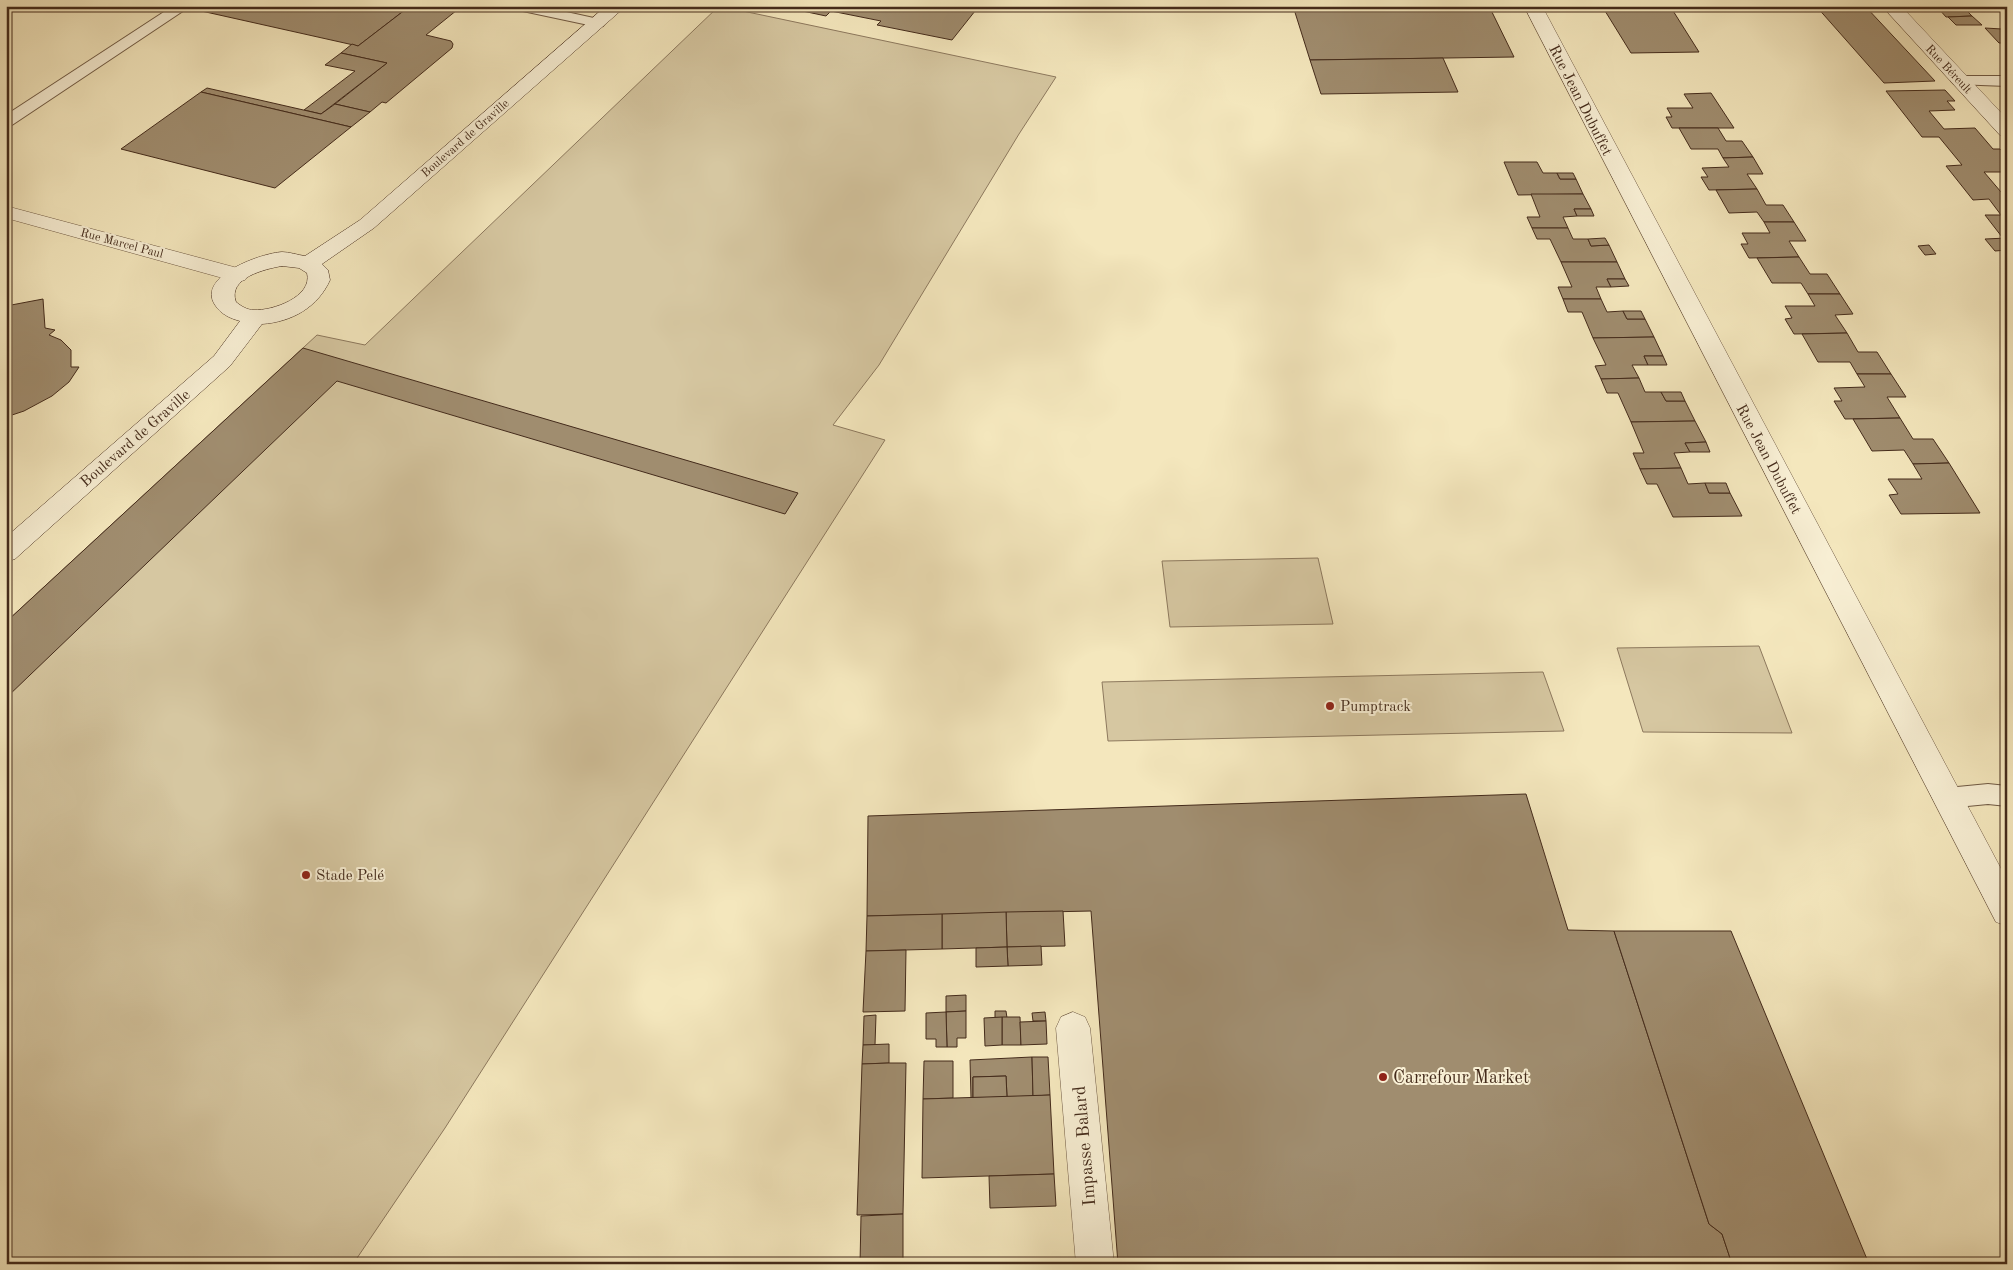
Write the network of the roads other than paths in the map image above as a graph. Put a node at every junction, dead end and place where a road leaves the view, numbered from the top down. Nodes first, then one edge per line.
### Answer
1 (518, 6) edge
2 (617, 6) edge
3 (1532, 6) edge
4 (1890, 6) edge
5 (182, 7) edge
6 (598, 23) junction
7 (1960, 81) junction
8 (2007, 81) edge
9 (6, 122) edge
10 (2007, 132) edge
11 (6, 212) edge
12 (308, 264) junction
13 (237, 274) junction
14 (255, 317) junction
15 (6, 552) edge
16 (2000, 792) edge
17 (1947, 798) junction
18 (2007, 912) edge
19 (1073, 1028) dead end
20 (1095, 1264) edge

1 - 6 lane
2 - 6 street, Boulevard de Graville
3 - 17 street, Rue Jean Dubuffet
4 - 7 street, Rue Béreult
5 - 9 lane
6 - 12 street, Boulevard de Graville
7 - 8 lane
7 - 10 street, Rue Béreult
11 - 13 street, Rue Marcel Paul
12 - 13 street
12 - 14 street
13 - 14 street
14 - 15 street, Boulevard de Graville
16 - 17 lane
17 - 18 street, Rue Jean Dubuffet
19 - 20 street, Impasse Balard

